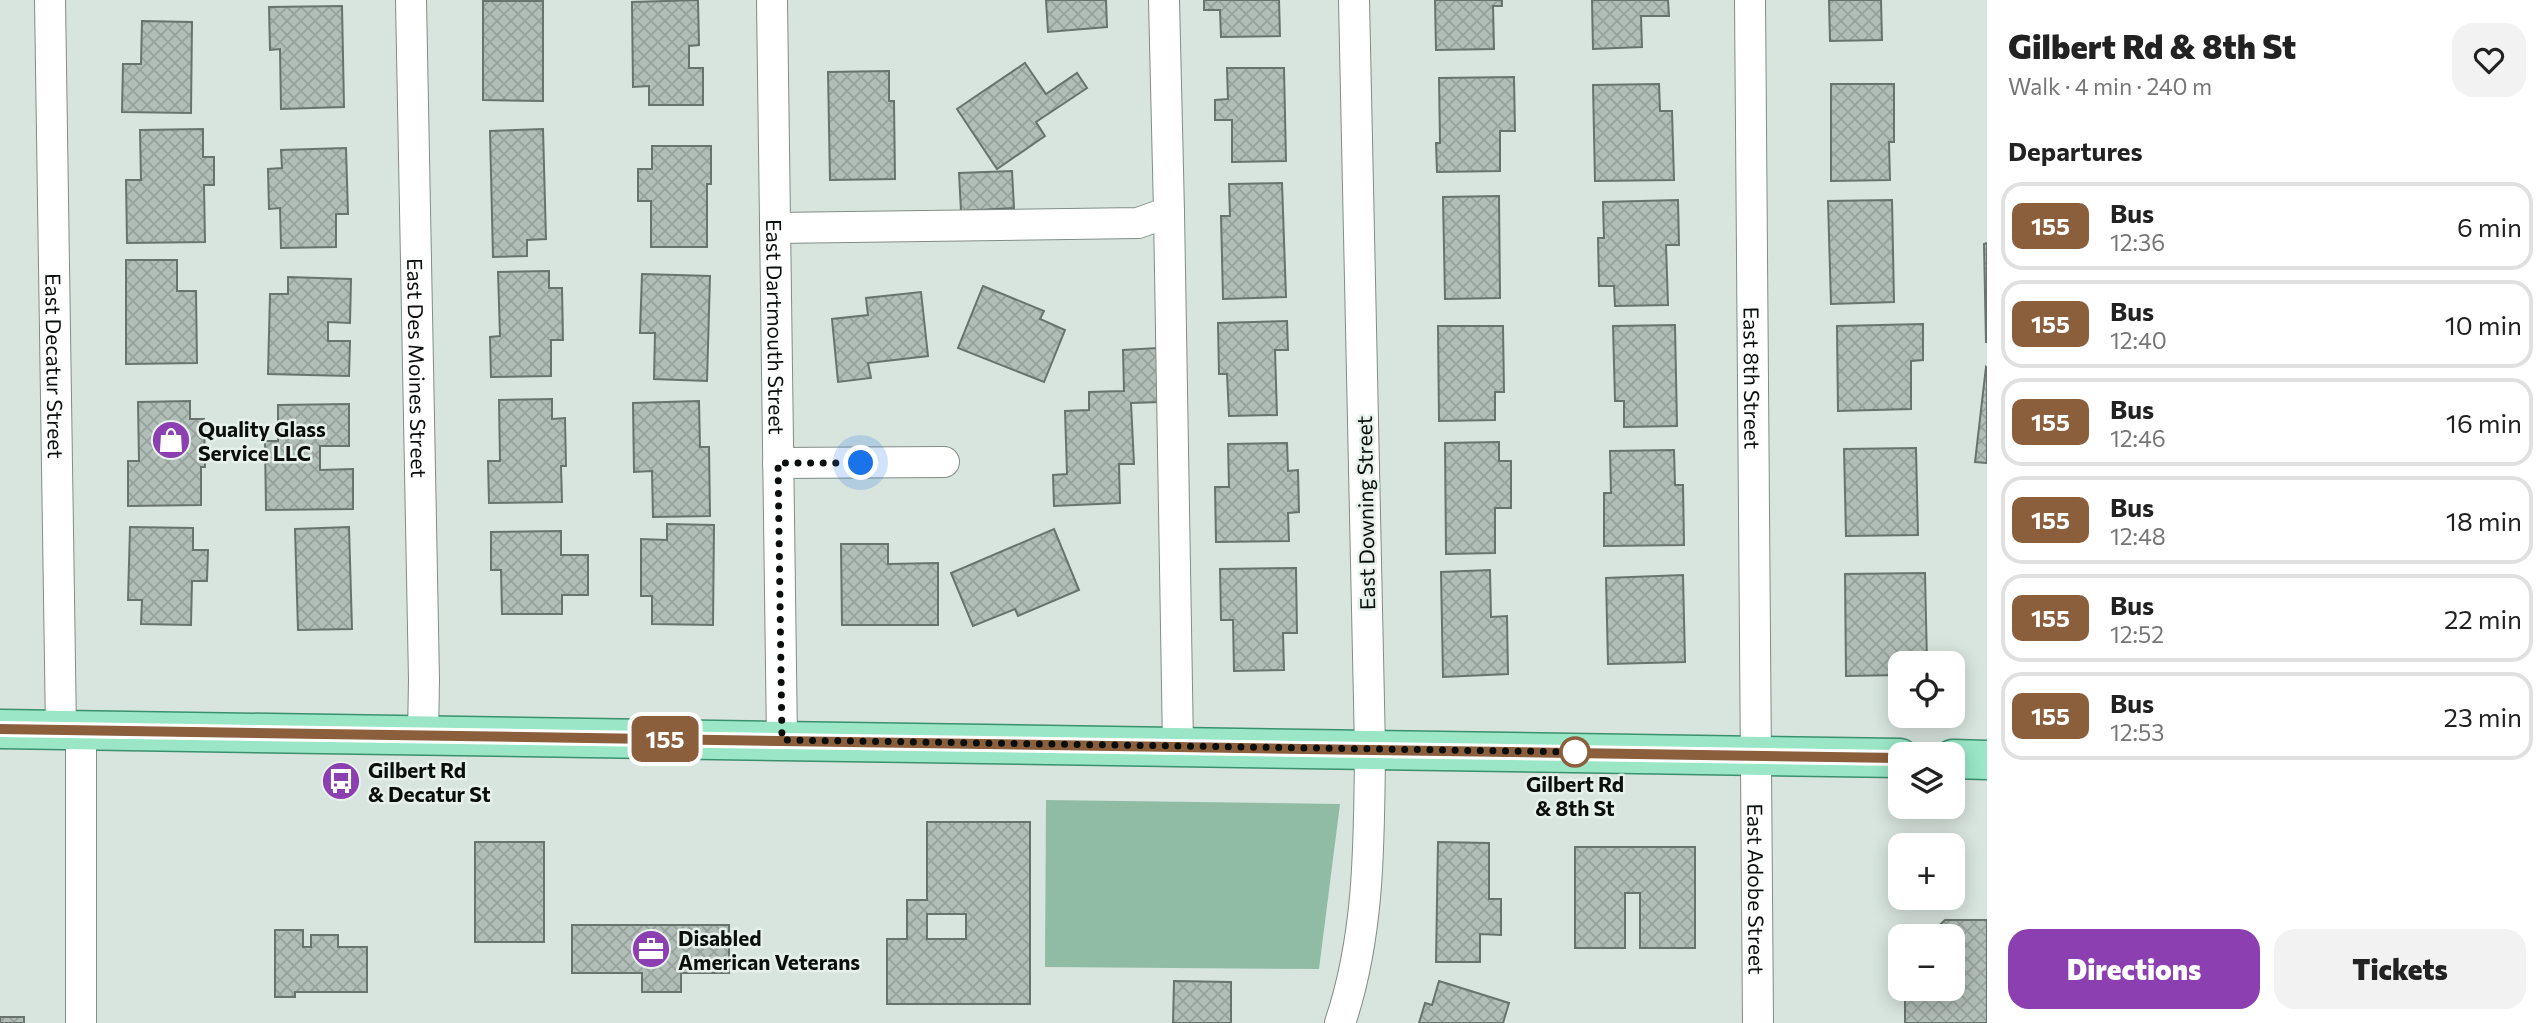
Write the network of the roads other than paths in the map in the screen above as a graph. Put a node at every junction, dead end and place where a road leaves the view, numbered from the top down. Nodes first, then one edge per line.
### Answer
1 (50, 0) edge
2 (411, 0) edge
3 (772, 0) edge
4 (1164, 0) edge
5 (1354, 0) edge
6 (1751, 0) edge
7 (1169, 212) junction
8 (775, 228) junction
9 (944, 462) dead end
10 (778, 463) junction
11 (0, 729) edge
12 (71, 730) junction
13 (423, 735) junction
14 (782, 740) junction
15 (1178, 746) junction
16 (1370, 748) junction
17 (1756, 756) junction
18 (1888, 758) edge
19 (1965, 759) edge
20 (1987, 760) edge
21 (81, 1023) edge
22 (1340, 1023) edge
23 (1758, 1023) edge

1 - 12 street, East Decatur Street
2 - 13 street, East Des Moines Street
3 - 8 street, East Dartmouth Street
4 - 7 street
5 - 16 street, East Downing Street
6 - 17 street, East 8th Street
7 - 8 street
7 - 15 street
8 - 10 street, East Dartmouth Street
9 - 10 street
10 - 14 street, East Dartmouth Street
11 - 12 main road
12 - 13 main road
12 - 21 street, East Decatur Street
13 - 14 main road
14 - 15 main road
15 - 16 main road
16 - 17 main road
16 - 22 street, East Downing Street
17 - 18 main road
17 - 23 street, East Adobe Street
19 - 20 main road

